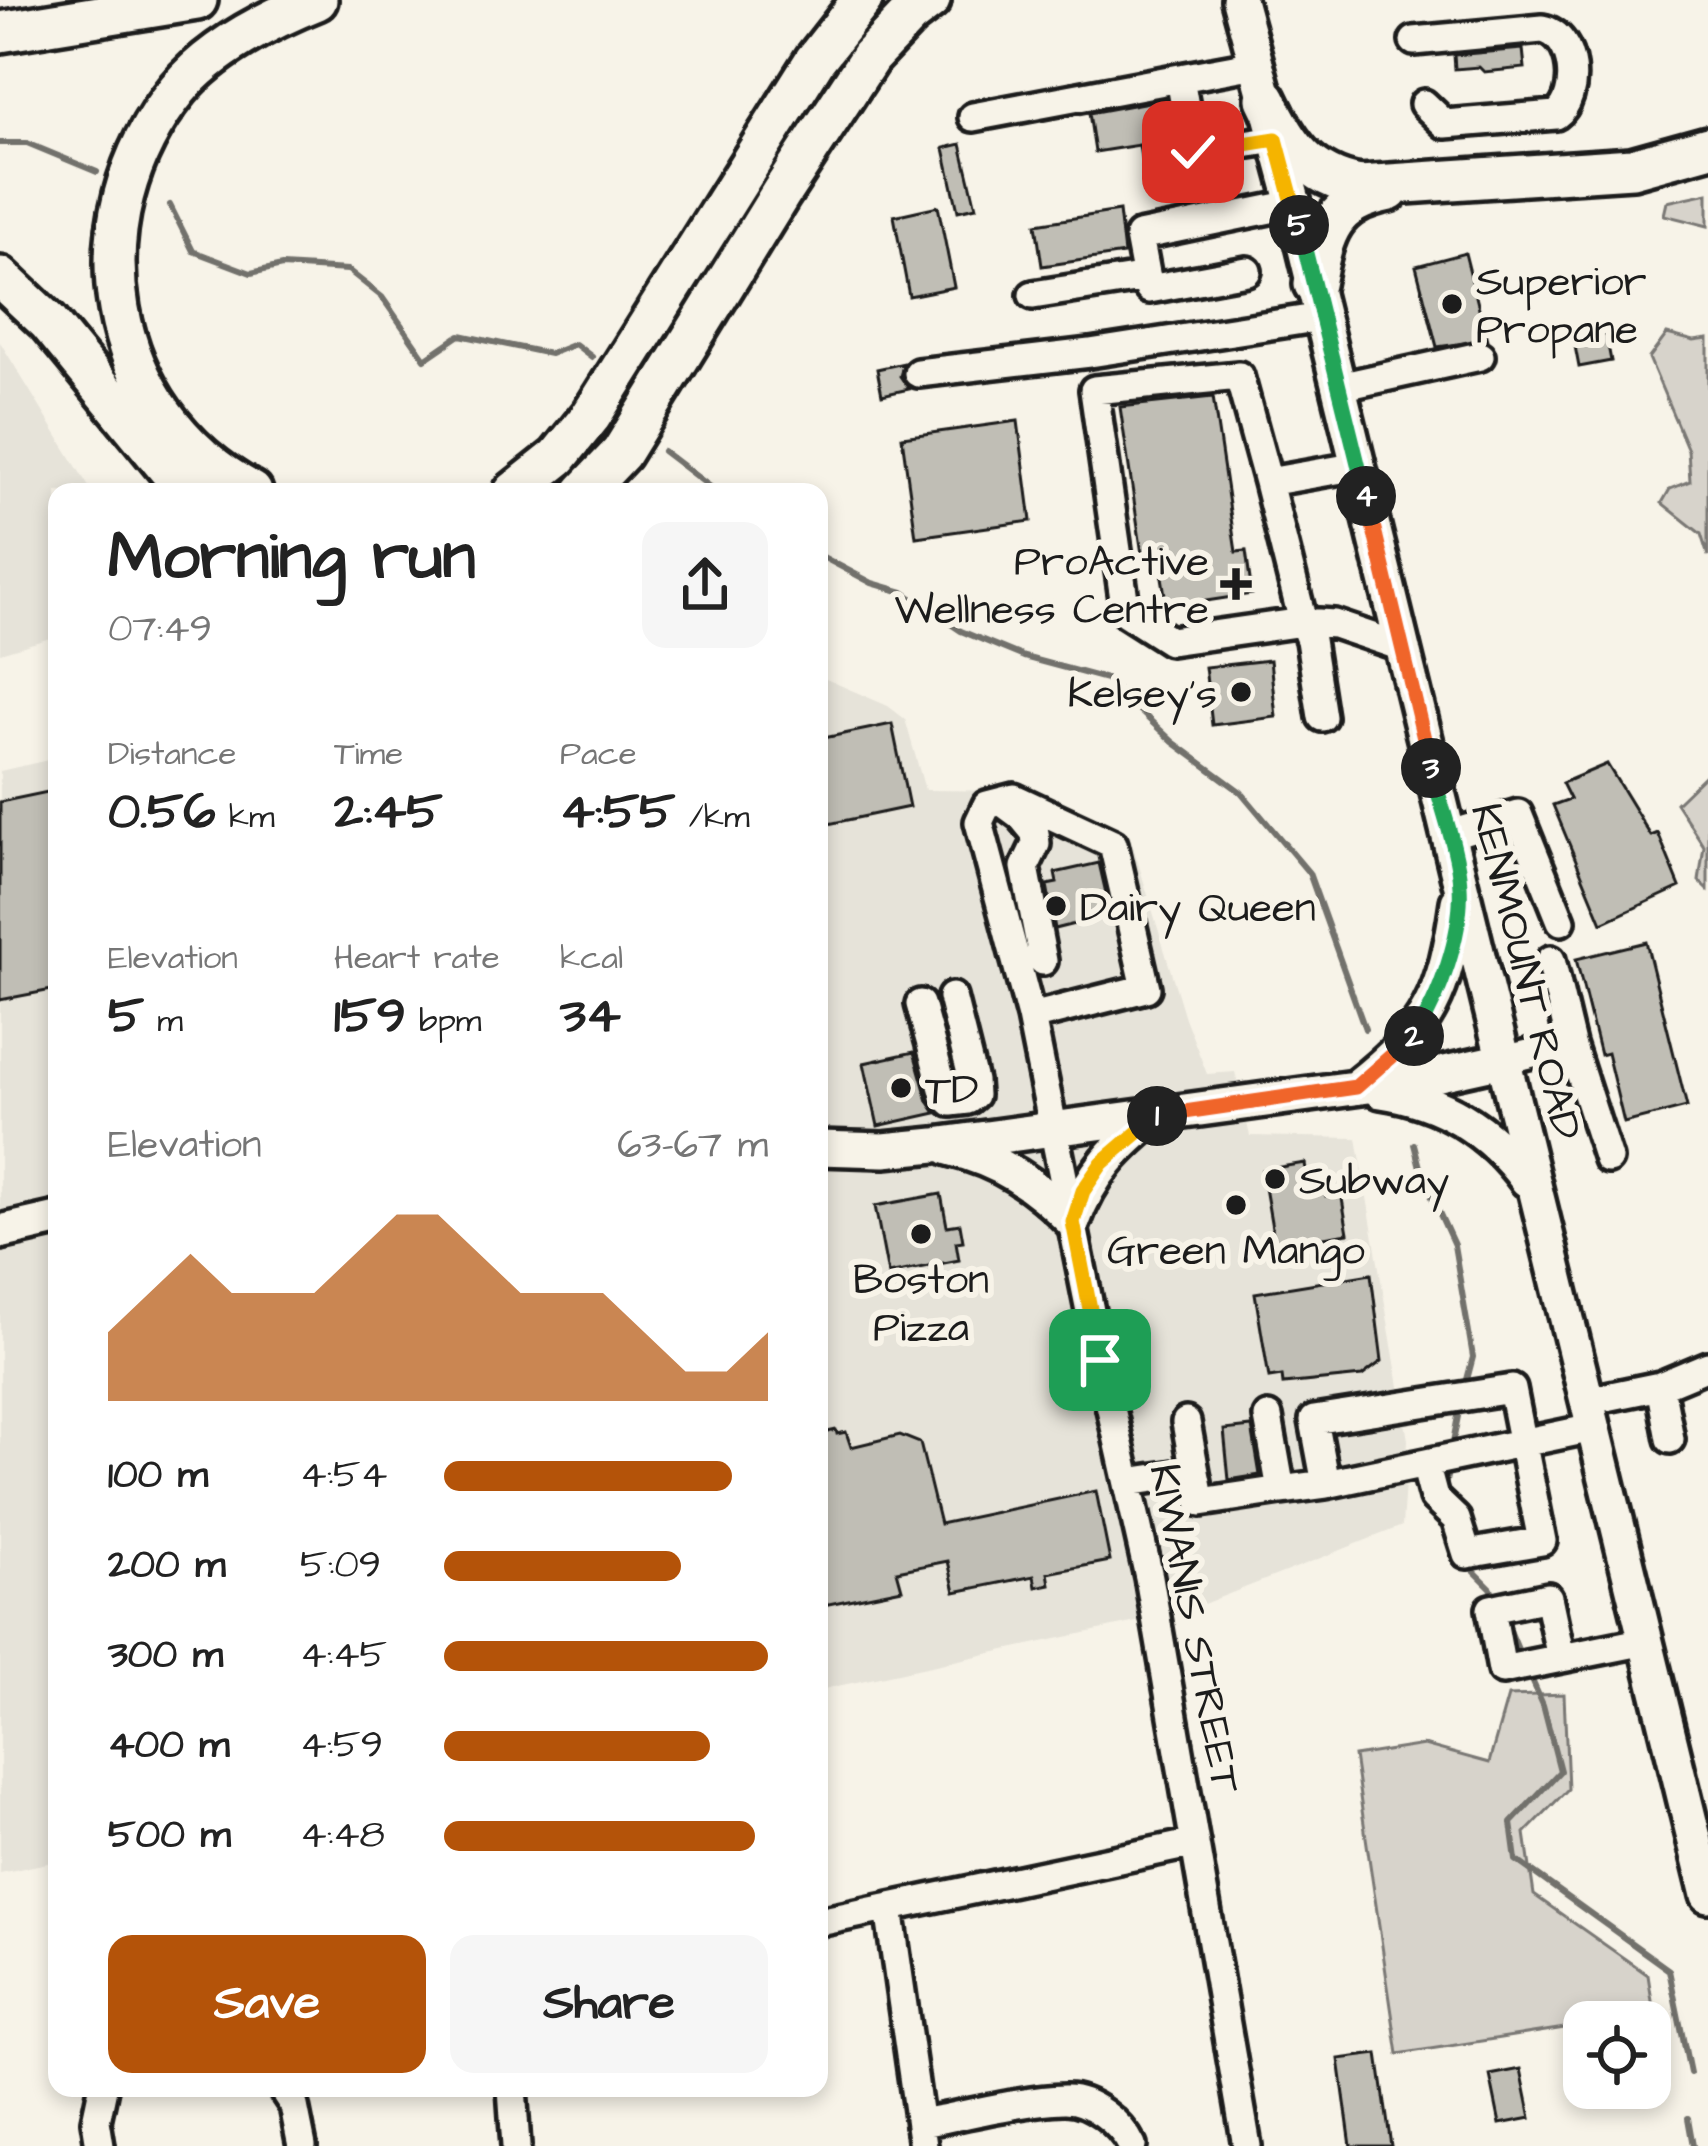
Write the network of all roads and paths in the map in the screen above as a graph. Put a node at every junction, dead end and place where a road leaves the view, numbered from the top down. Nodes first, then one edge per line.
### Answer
1 (197, 0) edge
2 (317, 0) edge
3 (862, 0) edge
4 (930, 0) edge
5 (1239, 0) edge
6 (0, 32) edge
7 (1414, 41) dead end
8 (1180, 78) junction
9 (1261, 81) junction
10 (1424, 104) dead end
11 (973, 117) dead end
12 (1276, 139) junction
13 (1708, 147) edge
14 (1423, 184) junction
15 (1294, 204) junction
16 (1246, 272) dead end
17 (0, 277) edge
18 (1147, 277) junction
19 (1033, 295) dead end
20 (1318, 301) junction
21 (1090, 353) junction
22 (1480, 356) dead end
23 (919, 373) dead end
24 (1339, 387) junction
25 (1094, 390) junction
26 (1359, 466) junction
27 (1268, 482) junction
28 (182, 483) edge
29 (235, 483) edge
30 (526, 483) edge
31 (593, 483) edge
32 (1303, 622) junction
33 (1402, 647) junction
34 (1322, 717) dead end
35 (998, 800) junction
36 (1448, 836) junction
37 (1460, 886) junction
38 (1561, 921) dead end
39 (1551, 960) dead end
40 (1043, 961) dead end
41 (952, 997) dead end
42 (920, 1004) dead end
43 (1031, 1017) junction
44 (1571, 1044) junction
45 (1503, 1060) junction
46 (1356, 1087) junction
47 (1161, 1112) junction
48 (1053, 1127) junction
49 (935, 1145) junction
50 (828, 1148) edge
51 (1608, 1160) dead end
52 (1536, 1193) junction
53 (48, 1221) edge
54 (1073, 1222) junction
55 (0, 1232) edge
56 (1708, 1366) edge
57 (1660, 1386) junction
58 (1590, 1414) junction
59 (1268, 1417) dead end
60 (1186, 1422) dead end
61 (1670, 1439) dead end
62 (1523, 1443) junction
63 (1425, 1464) junction
64 (1195, 1472) junction
65 (1128, 1482) junction
66 (1325, 1484) junction
67 (1281, 1490) junction
68 (1646, 1641) junction
69 (1561, 1658) dead end
70 (1195, 1843) junction
71 (1708, 1895) edge
72 (889, 1909) junction
73 (828, 1920) edge
74 (101, 2097) edge
75 (288, 2097) edge
76 (513, 2097) edge
77 (922, 2134) edge
78 (100, 2146) edge
79 (302, 2146) edge
80 (516, 2146) edge
81 (1132, 2146) edge
82 (1247, 2146) edge

1 - 6 highway
2 - 29 highway
3 - 30 highway
4 - 31 highway
5 - 9 main road, KENMOUNT ROAD
7 - 10 street
8 - 9 street
8 - 11 street
8 - 12 street
9 - 12 main road, KENMOUNT ROAD
9 - 14 highway
12 - 15 main road, KENMOUNT ROAD
13 - 14 highway
14 - 20 highway
15 - 18 street
15 - 20 main road, KENMOUNT ROAD
16 - 18 street
17 - 28 highway
18 - 19 street
20 - 21 street
20 - 24 main road, KENMOUNT ROAD
21 - 23 street
21 - 25 street
22 - 24 street
24 - 26 main road, KENMOUNT ROAD
25 - 27 street
25 - 32 street
26 - 27 street
26 - 33 main road, KENMOUNT ROAD
27 - 32 street
32 - 33 street
32 - 34 street
33 - 36 main road, KENMOUNT ROAD
35 - 40 street
35 - 43 street, KIWANIS STREET
35 - 43 street
36 - 37 main road, KENMOUNT ROAD
36 - 38 street
37 - 45 main road, KENMOUNT ROAD
37 - 46 main road
39 - 44 street
41 - 42 street
43 - 48 street, KIWANIS STREET
44 - 45 street
44 - 51 street
45 - 46 main road
45 - 52 main road, KENMOUNT ROAD
46 - 47 main road
46 - 52 main road
47 - 48 main road
47 - 54 main road
48 - 49 main road
48 - 54 street, KIWANIS STREET
49 - 50 main road
49 - 54 main road
52 - 58 main road, KENMOUNT ROAD
53 - 55 main road
54 - 65 street, KIWANIS STREET
56 - 57 street
57 - 58 street
57 - 61 street
58 - 62 street
58 - 68 main road, KENMOUNT ROAD
59 - 67 street
60 - 64 street
62 - 63 street
62 - 63 street
62 - 66 street
63 - 66 street
64 - 65 street
64 - 67 street
65 - 70 street, KIWANIS STREET
66 - 67 street
68 - 69 street
68 - 71 main road, KENMOUNT ROAD
70 - 72 street
70 - 82 street, KIWANIS STREET
72 - 73 street
72 - 77 street
74 - 78 street
75 - 79 street
76 - 80 street
77 - 81 street

